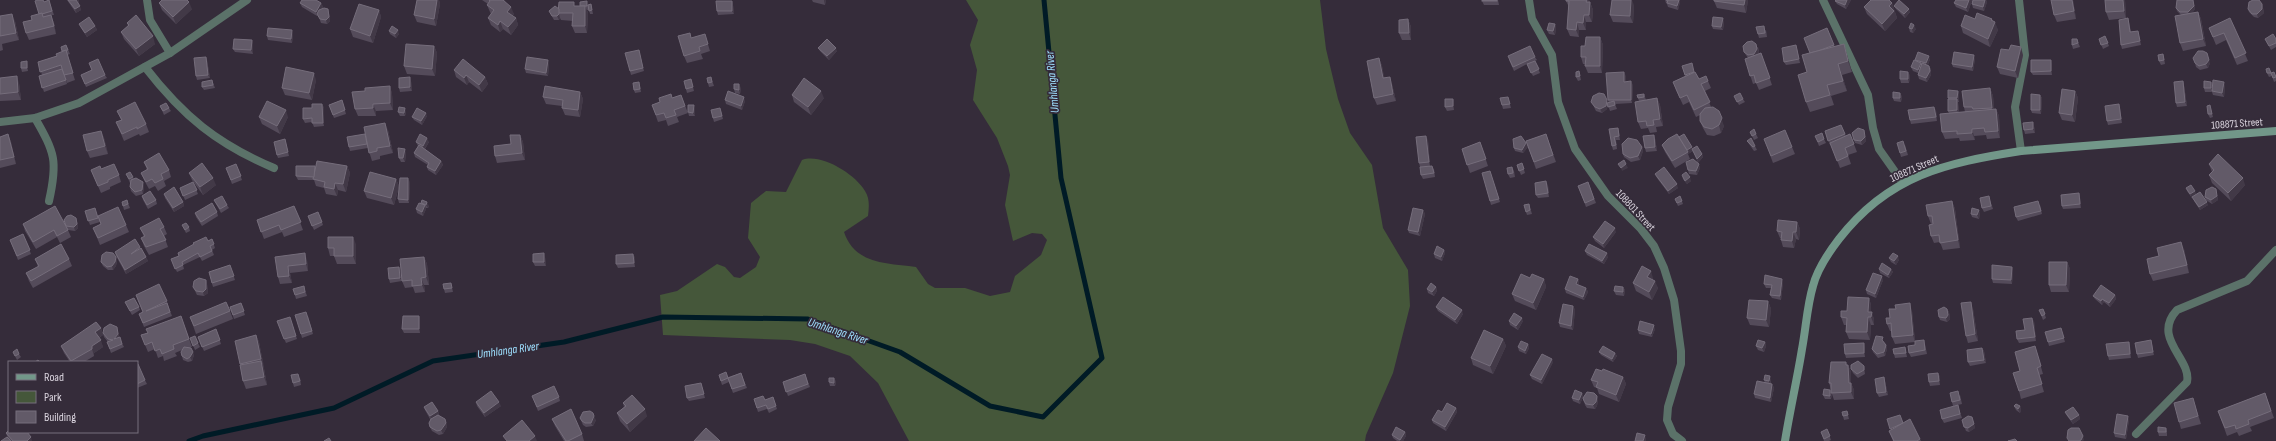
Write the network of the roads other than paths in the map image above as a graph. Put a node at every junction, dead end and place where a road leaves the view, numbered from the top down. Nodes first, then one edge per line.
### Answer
1 (146, 0) edge
2 (247, 0) edge
3 (1529, 0) edge
4 (1823, 0) edge
5 (2019, 0) edge
6 (170, 53) junction
7 (145, 66) junction
8 (35, 118) junction
9 (0, 122) edge
10 (2276, 131) edge
11 (2021, 151) junction
12 (274, 168) dead end
13 (1903, 183) junction
14 (49, 201) dead end
15 (2276, 250) edge
16 (2136, 434) dead end
17 (1682, 441) edge
18 (1785, 441) edge

1 - 6 street
2 - 6 street
3 - 17 street, 108801 Street
4 - 13 street
5 - 11 street
6 - 7 street
7 - 8 street
7 - 12 street
8 - 9 street
8 - 14 street
10 - 11 street, 108871 Street
11 - 13 street, 108871 Street
13 - 18 street, 108871 Street
15 - 16 street

